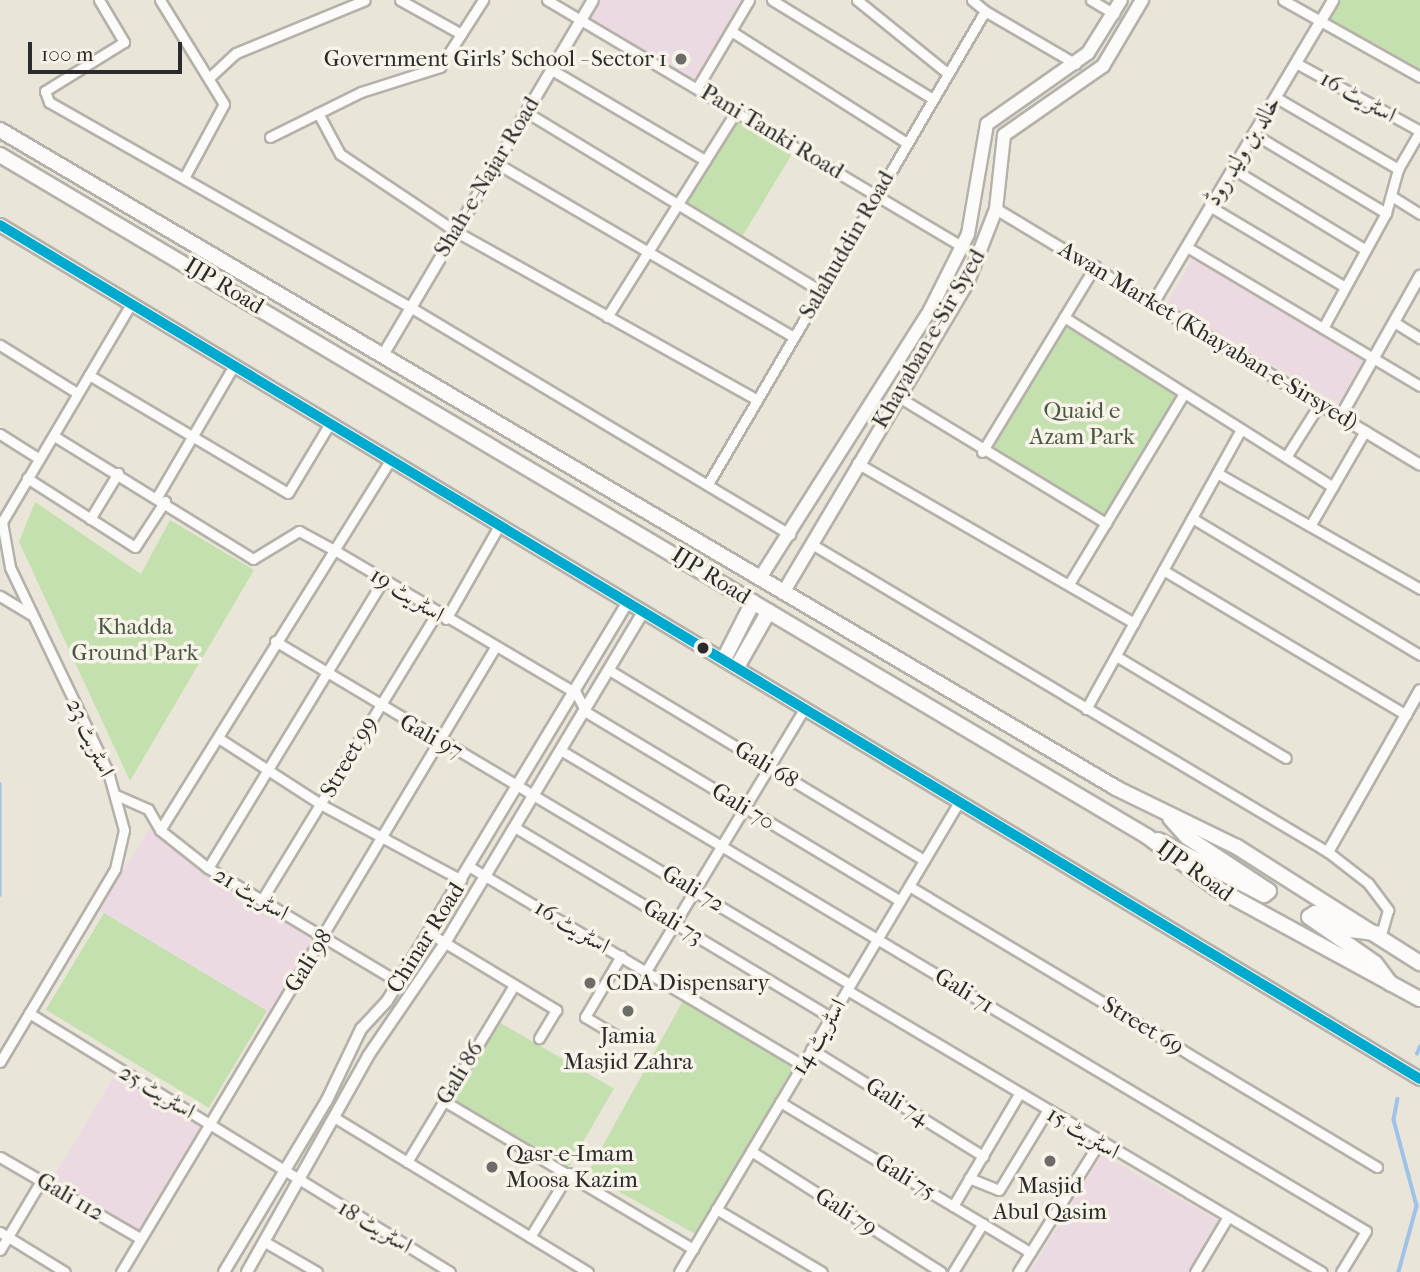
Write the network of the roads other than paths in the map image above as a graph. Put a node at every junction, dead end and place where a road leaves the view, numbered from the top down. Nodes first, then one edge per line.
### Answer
1 (99, 0) edge
2 (160, 0) edge
3 (366, 0) edge
4 (400, 0) edge
5 (483, 0) edge
6 (547, 0) edge
7 (593, 0) edge
8 (749, 0) edge
9 (772, 0) edge
10 (858, 0) edge
11 (972, 0) edge
12 (1091, 0) edge
13 (1121, 0) edge
14 (1142, 0) edge
15 (1283, 0) edge
16 (1333, 0) edge
17 (987, 10) junction
18 (1114, 14) junction
19 (582, 19) junction
20 (1320, 21) junction
21 (731, 31) junction
22 (461, 34) junction
23 (1296, 63) junction
24 (1076, 64) junction
25 (552, 70) junction
26 (947, 74) junction
27 (210, 76) junction
28 (1420, 77) edge
29 (697, 88) junction
30 (1275, 97) junction
31 (933, 99) junction
32 (736, 111) junction
33 (318, 113) junction
34 (526, 113) junction
35 (0, 130) edge
36 (1420, 131) edge
37 (1254, 134) junction
38 (270, 137) dead end
39 (907, 143) junction
40 (0, 155) edge
41 (705, 160) junction
42 (496, 163) junction
43 (1233, 169) junction
44 (1398, 169) junction
45 (184, 178) junction
46 (877, 194) junction
47 (1393, 197) junction
48 (677, 204) junction
49 (1211, 207) junction
50 (996, 209) junction
51 (1386, 213) junction
52 (1420, 214) edge
53 (0, 225) edge
54 (455, 231) junction
55 (176, 233) junction
56 (962, 246) junction
57 (1187, 247) junction
58 (1364, 249) junction
59 (166, 251) junction
60 (648, 252) junction
61 (1095, 266) junction
62 (1419, 282) edge
63 (1342, 285) junction
64 (820, 291) junction
65 (1154, 302) junction
66 (131, 304) junction
67 (410, 307) junction
68 (607, 317) junction
69 (1064, 317) junction
70 (1394, 322) junction
71 (1323, 328) junction
72 (794, 337) junction
73 (1420, 338) edge
74 (0, 345) edge
75 (383, 355) junction
76 (1374, 358) junction
77 (234, 365) junction
78 (89, 375) junction
79 (1420, 386) edge
80 (1184, 393) junction
81 (77, 394) junction
82 (897, 396) junction
83 (757, 400) junction
84 (1320, 403) junction
85 (1340, 416) junction
86 (330, 423) junction
87 (1241, 429) junction
88 (1365, 431) junction
89 (0, 434) edge
90 (54, 436) junction
91 (194, 438) junction
92 (982, 452) junction
93 (1286, 457) junction
94 (38, 458) junction
95 (390, 461) junction
96 (857, 463) junction
97 (1420, 465) edge
98 (118, 473) junction
99 (1217, 473) junction
100 (27, 478) junction
101 (708, 484) junction
102 (1333, 487) junction
103 (161, 499) junction
104 (1192, 518) junction
105 (90, 519) junction
106 (1, 521) edge
107 (1106, 523) junction
108 (500, 524) junction
109 (1310, 526) junction
110 (790, 534) junction
111 (816, 540) junction
112 (336, 551) junction
113 (805, 559) junction
114 (1163, 570) junction
115 (760, 578) junction
116 (383, 580) junction
117 (1069, 584) junction
118 (1420, 589) edge
119 (783, 593) junction
120 (0, 596) edge
121 (628, 602) junction
122 (753, 602) junction
123 (644, 611) junction
124 (769, 611) junction
125 (437, 613) junction
126 (32, 615) junction
127 (446, 619) junction
128 (1134, 623) junction
129 (275, 641) junction
130 (494, 649) junction
131 (1420, 654) edge
132 (1116, 656) junction
133 (724, 659) junction
134 (737, 667) junction
135 (608, 670) junction
136 (326, 674) junction
137 (1420, 690) edge
138 (576, 693) junction
139 (378, 707) junction
140 (804, 709) junction
141 (1086, 709) junction
142 (586, 712) junction
143 (1406, 715) junction
144 (220, 739) junction
145 (439, 743) junction
146 (562, 751) junction
147 (1286, 758) dead end
148 (768, 766) junction
149 (269, 771) junction
150 (519, 783) junction
151 (116, 795) junction
152 (535, 795) junction
153 (959, 802) junction
154 (321, 805) junction
155 (744, 807) junction
156 (1167, 814) junction
157 (516, 828) junction
158 (160, 830) junction
159 (1148, 837) junction
160 (383, 839) junction
161 (720, 846) junction
162 (1328, 852) junction
163 (924, 860) junction
164 (470, 867) junction
165 (208, 868) junction
166 (486, 875) junction
167 (461, 880) junction
168 (909, 886) junction
169 (694, 890) junction
170 (261, 901) junction
171 (900, 901) junction
172 (675, 923) junction
173 (429, 933) junction
174 (1381, 934) junction
175 (325, 937) junction
176 (876, 940) junction
177 (445, 943) junction
178 (621, 956) junction
179 (1420, 963) edge
180 (646, 971) junction
181 (397, 981) junction
182 (514, 985) junction
183 (849, 987) junction
184 (1394, 988) junction
185 (1420, 999) edge
186 (29, 1013) junction
187 (831, 1017) junction
188 (615, 1035) dead end
189 (539, 1038) dead end
190 (811, 1049) junction
191 (0, 1062) edge
192 (802, 1065) junction
193 (1420, 1079) edge
194 (1019, 1094) junction
195 (444, 1101) junction
196 (780, 1102) junction
197 (1047, 1111) junction
198 (337, 1119) junction
199 (207, 1123) junction
200 (1099, 1143) junction
201 (751, 1152) junction
202 (982, 1156) junction
203 (0, 1157) edge
204 (407, 1162) junction
205 (1377, 1167) dead end
206 (285, 1171) junction
207 (569, 1173) junction
208 (969, 1178) junction
209 (41, 1181) junction
210 (301, 1182) junction
211 (953, 1206) junction
212 (716, 1209) junction
213 (1226, 1220) junction
214 (983, 1223) junction
215 (4, 1234) edge
216 (530, 1237) junction
217 (140, 1238) junction
218 (265, 1242) junction
219 (693, 1249) junction
220 (0, 1250) edge
221 (1031, 1252) junction
222 (65, 1272) edge
223 (121, 1272) edge
224 (223, 1272) edge
225 (247, 1272) edge
226 (317, 1272) edge
227 (450, 1272) edge
228 (587, 1272) edge
229 (680, 1272) edge
230 (822, 1272) edge
231 (941, 1272) edge
232 (953, 1272) edge
233 (1018, 1272) edge
234 (1195, 1272) edge
235 (1322, 1272) edge
236 (1341, 1272) edge

1 - 45 street
2 - 27 street
3 - 27 street
4 - 22 street
5 - 22 street
6 - 19 street, Pani Tanki Road
7 - 19 street, Shah-e-Najar Road
8 - 21 street
9 - 31 street
10 - 26 street
11 - 17 street
12 - 18 street
13 - 18 main road, Khayaban-e-Sir Syed
14 - 50 main road, Khayaban-e-Sir Syed
15 - 20 street
16 - 20 street, خالد بن ولید روڈ
17 - 24 street
17 - 26 street, Salahuddin Road
18 - 24 main road, Khayaban-e-Sir Syed
19 - 25 street, Shah-e-Najar Road
19 - 29 street, Pani Tanki Road
20 - 23 street, خالد بن ولید روڈ
20 - 28 street
21 - 29 street
21 - 39 street
22 - 33 street
23 - 30 street, خالد بن ولید روڈ
23 - 36 street, اسٹریٹ 16
24 - 56 main road, Khayaban-e-Sir Syed
25 - 34 street, Shah-e-Najar Road
25 - 41 street
26 - 31 street, Salahuddin Road
27 - 45 street
29 - 32 street, Pani Tanki Road
30 - 37 street, خالد بن ولید روڈ
30 - 44 street
31 - 39 street, Salahuddin Road
32 - 41 street
32 - 46 street, Pani Tanki Road
33 - 38 street
33 - 54 street
34 - 42 street, Shah-e-Najar Road
34 - 48 street
35 - 55 highway, IJP Road
36 - 44 street
37 - 43 street, خالد بن ولید روڈ
37 - 51 street
39 - 46 street, Salahuddin Road
40 - 59 highway, IJP Road
41 - 48 street
42 - 54 street, Shah-e-Najar Road
42 - 60 street
43 - 49 street, خالد بن ولید روڈ
43 - 58 street
44 - 47 street
45 - 67 street
46 - 56 street, Pani Tanki Road
46 - 64 street, Salahuddin Road
47 - 51 street
47 - 52 street
48 - 60 street
48 - 64 street
49 - 57 street, خالد بن ولید روڈ
49 - 63 street
50 - 61 street, Awan Market (Khayaban-e-Sirsyed)
50 - 82 main road, Khayaban-e-Sir Syed
51 - 58 street
53 - 66 main road
54 - 67 street, Shah-e-Najar Road
54 - 68 street
55 - 59 highway
55 - 75 highway, IJP Road
56 - 110 main road, Khayaban-e-Sir Syed
57 - 65 street, خالد بن ولید روڈ
57 - 71 street
58 - 63 street
59 - 122 highway, IJP Road
60 - 68 street
60 - 72 street
61 - 65 street, Awan Market (Khayaban-e-Sirsyed)
61 - 69 street
62 - 70 street
63 - 71 street
64 - 72 street, Salahuddin Road
65 - 84 street, Awan Market (Khayaban-e-Sirsyed)
66 - 77 main road
66 - 78 street, اسٹریٹ 23
67 - 75 street, Shah-e-Najar Road
67 - 101 street
68 - 83 street
69 - 80 street
69 - 92 street
70 - 73 street
70 - 76 street
71 - 76 street
72 - 83 street, Salahuddin Road
74 - 81 street
75 - 115 highway, IJP Road
76 - 79 street
76 - 85 street
77 - 86 main road
77 - 91 street
78 - 81 street, اسٹریٹ 23
78 - 91 street
80 - 87 street
80 - 107 street
81 - 90 street, اسٹریٹ 23
82 - 92 street
82 - 96 main road, Khayaban-e-Sir Syed
83 - 101 street, Salahuddin Road
84 - 85 street, Awan Market (Khayaban-e-Sirsyed)
84 - 93 street
85 - 88 street, Awan Market (Khayaban-e-Sirsyed)
86 - 91 street
86 - 95 main road
87 - 93 street
87 - 99 street
88 - 97 street, Awan Market (Khayaban-e-Sirsyed)
88 - 102 street
89 - 94 street
90 - 94 street, اسٹریٹ 23
90 - 98 street
91 - 103 street
92 - 107 street
93 - 102 street
94 - 100 street, اسٹریٹ 23
95 - 108 main road
95 - 112 street
96 - 111 main road, Khayaban-e-Sir Syed
96 - 117 street
98 - 103 street
98 - 105 street
99 - 104 street
99 - 109 street
100 - 105 street
100 - 106 street, اسٹریٹ 23
101 - 110 street
102 - 109 street
103 - 105 street
103 - 112 street, اسٹریٹ 19
104 - 114 street
104 - 131 street
106 - 126 street, اسٹریٹ 23
107 - 117 street
108 - 121 main road
108 - 127 street
109 - 118 street
110 - 111 main road
110 - 113 main road
110 - 115 main road, Khayaban-e-Sir Syed
111 - 113 main road, Khayaban-e-Sir Syed
111 - 141 street
112 - 116 street, اسٹریٹ 19
112 - 129 street
113 - 119 main road, Khayaban-e-Sir Syed
114 - 128 street
114 - 143 street
115 - 119 highway, IJP Road
116 - 125 street, اسٹریٹ 19
116 - 136 street
117 - 128 street
119 - 156 highway, IJP Road
120 - 126 street
121 - 123 main road
121 - 138 street, Chinar Road
122 - 124 highway, IJP Road
122 - 133 highway
123 - 133 main road
123 - 135 street, Chinar Road
124 - 134 highway
124 - 159 highway, IJP Road
125 - 127 street, اسٹریٹ 19
125 - 139 street, Street 99
126 - 151 street, اسٹریٹ 23
127 - 130 street, اسٹریٹ 19
128 - 132 street
129 - 136 street, Gali 97
129 - 144 street
130 - 138 street, اسٹریٹ 19
130 - 145 street, Gali 98
132 - 141 street
132 - 147 street
133 - 134 main road
134 - 140 main road
135 - 142 street, Chinar Road
135 - 148 street, Gali 68
136 - 139 street, Gali 97
136 - 149 street
137 - 143 street
138 - 142 street
138 - 150 street, Chinar Road
139 - 145 street, Gali 97
139 - 154 street, Street 99
140 - 148 street
140 - 153 main road
141 - 162 street
142 - 146 street, Chinar Road
142 - 155 street, Gali 70
143 - 162 street
144 - 149 street
144 - 158 street
145 - 150 street, Gali 97
145 - 160 street, Gali 98
146 - 152 street, Chinar Road
146 - 161 street, Gali 71
148 - 155 street
148 - 163 street, Gali 68
149 - 154 street
149 - 165 street
150 - 152 street, Gali 97
150 - 164 street, Chinar Road
151 - 158 street, اسٹریٹ 21
151 - 186 street, اسٹریٹ 23
152 - 157 street, Chinar Road
152 - 169 street, Gali 72
153 - 163 street, اسٹریٹ 14
153 - 193 main road
154 - 160 street
154 - 170 street, Street 99
155 - 161 street
155 - 171 street, Gali 70
156 - 159 highway
156 - 174 highway, IJP Road
157 - 166 street, Chinar Road
157 - 172 street, Gali 73
158 - 165 street, اسٹریٹ 21
159 - 184 highway, IJP Road
160 - 167 street
160 - 175 street, Gali 98
161 - 169 street
161 - 176 street, Gali 71
162 - 174 street
163 - 168 street, اسٹریٹ 14
164 - 166 street, اسٹریٹ 16
164 - 167 street, Chinar Road
165 - 170 street, اسٹریٹ 21
166 - 177 street, Chinar Road
166 - 178 street, اسٹریٹ 16
167 - 173 street, Chinar Road
168 - 171 street, اسٹریٹ 14
168 - 205 street, Street 69
169 - 172 street
169 - 183 street, Gali 72
170 - 175 street, اسٹریٹ 21
171 - 176 street, اسٹریٹ 14
172 - 180 street
172 - 187 street, Gali 73
173 - 177 street
173 - 181 street, Chinar Road
174 - 179 highway, IJP Road
174 - 184 highway
175 - 181 street, اسٹریٹ 21
175 - 199 street, Gali 98
176 - 183 street, اسٹریٹ 14
176 - 236 street, Gali 71
177 - 182 street
177 - 198 street, Chinar Road
178 - 180 street, اسٹریٹ 16
178 - 188 street
180 - 192 street, اسٹریٹ 16
181 - 206 street, Chinar Road
182 - 189 street
182 - 195 street, Gali 86
183 - 187 street, اسٹریٹ 14
183 - 194 street, اسٹریٹ 15
184 - 185 highway, IJP Road
186 - 191 street, اسٹریٹ 23
186 - 199 street, اسٹریٹ 25
187 - 190 street, اسٹریٹ 14
190 - 192 street, اسٹریٹ 14
190 - 202 street, Gali 74
192 - 196 street, اسٹریٹ 14
194 - 197 street, اسٹریٹ 15
194 - 202 street
195 - 204 street, Gali 86
195 - 207 street
196 - 201 street, اسٹریٹ 14
196 - 211 street, Gali 75
197 - 200 street, اسٹریٹ 15
197 - 208 street
198 - 204 street
198 - 210 street, Chinar Road
199 - 206 street, اسٹریٹ 25
199 - 217 street, Gali 98
200 - 213 street, اسٹریٹ 15
200 - 221 street
201 - 212 street, اسٹریٹ 14
201 - 231 street, Gali 79
202 - 208 street
203 - 209 street, Gali 112
204 - 216 street
206 - 210 street, اسٹریٹ 25
206 - 224 street, Chinar Road
207 - 216 street
207 - 219 street
208 - 211 street
209 - 215 street
209 - 217 street, Gali 112
210 - 218 street, Chinar Road
210 - 227 street, اسٹریٹ 18
211 - 214 street, Gali 75
212 - 219 street, اسٹریٹ 14
212 - 230 street
213 - 234 street
213 - 235 street, اسٹریٹ 15
214 - 221 street, Gali 75
214 - 232 street
215 - 220 street
215 - 222 street
216 - 228 street
217 - 223 street, Gali 98
218 - 225 street, Chinar Road
218 - 226 street
219 - 229 street, اسٹریٹ 14
221 - 233 street

